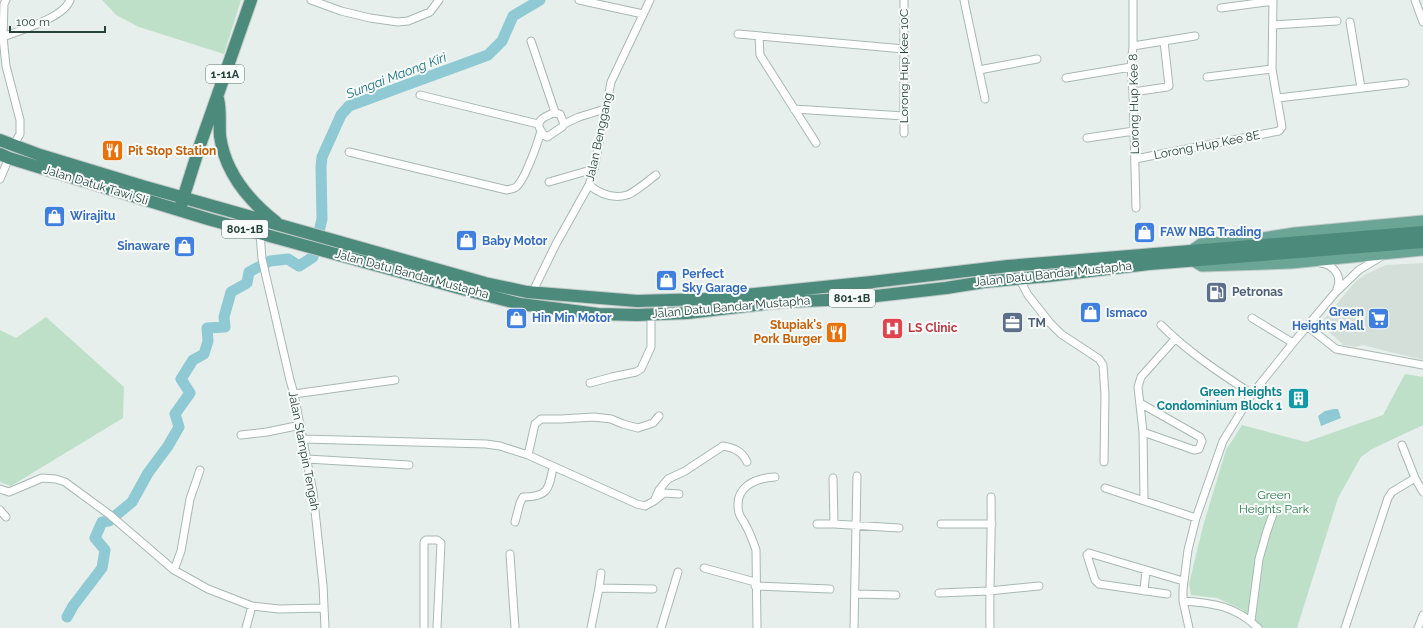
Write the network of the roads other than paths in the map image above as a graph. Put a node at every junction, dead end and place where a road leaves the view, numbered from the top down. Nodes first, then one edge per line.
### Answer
1 (6, 0) edge
2 (70, 0) edge
3 (251, 0) edge
4 (311, 0) edge
5 (439, 0) edge
6 (579, 0) edge
7 (650, 0) edge
8 (904, 0) edge
9 (964, 0) edge
10 (1133, 0) edge
11 (1273, 0) edge
12 (1415, 0) edge
13 (1221, 8) dead end
14 (643, 14) junction
15 (1337, 21) dead end
16 (1350, 22) dead end
17 (1423, 22) edge
18 (1273, 25) junction
19 (738, 34) dead end
20 (759, 36) junction
21 (1196, 36) dead end
22 (3, 37) junction
23 (531, 41) dead end
24 (1164, 41) junction
25 (1133, 46) junction
26 (904, 49) junction
27 (1037, 60) dead end
28 (1131, 67) junction
29 (1272, 69) junction
30 (979, 70) junction
31 (1207, 76) dead end
32 (1066, 78) dead end
33 (1406, 83) dead end
34 (1361, 88) junction
35 (1133, 92) junction
36 (420, 95) dead end
37 (217, 98) junction
38 (1278, 98) junction
39 (985, 99) dead end
40 (605, 109) junction
41 (794, 109) junction
42 (555, 112) junction
43 (904, 116) junction
44 (563, 121) junction
45 (539, 128) junction
46 (1134, 131) junction
47 (904, 133) dead end
48 (548, 136) junction
49 (1087, 138) dead end
50 (0, 140) edge
51 (816, 143) dead end
52 (14, 146) junction
53 (536, 148) junction
54 (349, 152) dead end
55 (4, 156) edge
56 (1135, 159) junction
57 (594, 169) junction
58 (656, 176) dead end
59 (0, 179) edge
60 (549, 182) dead end
61 (589, 185) junction
62 (184, 198) junction
63 (204, 204) junction
64 (1136, 208) dead end
65 (179, 210) junction
66 (208, 219) junction
67 (1423, 221) edge
68 (280, 226) junction
69 (1423, 232) edge
70 (260, 233) junction
71 (1423, 242) edge
72 (1388, 245) junction
73 (1423, 250) edge
74 (1191, 256) junction
75 (1308, 261) junction
76 (1019, 278) junction
77 (872, 282) junction
78 (532, 293) junction
79 (1336, 293) junction
80 (894, 294) junction
81 (651, 314) junction
82 (1252, 318) dead end
83 (1161, 325) dead end
84 (1307, 326) junction
85 (1175, 339) junction
86 (1293, 343) junction
87 (1423, 365) edge
88 (395, 380) dead end
89 (590, 383) dead end
90 (294, 394) junction
91 (1252, 394) junction
92 (1140, 403) junction
93 (659, 416) dead end
94 (301, 424) junction
95 (1143, 432) junction
96 (241, 435) dead end
97 (304, 439) junction
98 (1402, 445) dead end
99 (528, 455) junction
100 (308, 459) junction
101 (747, 462) dead end
102 (1104, 462) dead end
103 (409, 466) dead end
104 (553, 467) junction
105 (200, 470) dead end
106 (857, 476) dead end
107 (775, 477) dead end
108 (833, 478) dead end
109 (1415, 478) junction
110 (1105, 488) dead end
111 (1, 492) edge
112 (1423, 492) edge
113 (679, 494) dead end
114 (991, 497) dead end
115 (1144, 500) junction
116 (654, 501) junction
117 (1275, 508) dead end
118 (0, 510) edge
119 (6, 517) dead end
120 (1196, 518) junction
121 (515, 522) dead end
122 (817, 524) dead end
123 (834, 524) junction
124 (941, 524) dead end
125 (992, 524) junction
126 (857, 526) junction
127 (899, 528) dead end
128 (510, 554) dead end
129 (704, 568) dead end
130 (174, 570) junction
131 (1146, 570) junction
132 (678, 572) dead end
133 (601, 573) dead end
134 (1183, 581) junction
135 (755, 584) junction
136 (1039, 586) dead end
137 (599, 588) junction
138 (830, 589) dead end
139 (653, 590) dead end
140 (989, 591) junction
141 (1144, 591) junction
142 (939, 593) dead end
143 (855, 594) junction
144 (1167, 594) dead end
145 (896, 595) dead end
146 (1183, 601) junction
147 (252, 606) junction
148 (324, 608) junction
149 (1423, 615) edge
150 (1251, 621) junction
151 (246, 628) edge
152 (325, 628) edge
153 (424, 628) edge
154 (437, 628) edge
155 (515, 628) edge
156 (591, 628) edge
157 (661, 628) edge
158 (756, 628) edge
159 (854, 628) edge
160 (990, 628) edge
161 (1189, 628) edge
162 (1258, 628) edge
163 (1345, 628) edge
164 (1418, 628) edge

1 - 22 street
2 - 22 street
3 - 37 highway, 1-11A
4 - 5 street
6 - 14 street
7 - 14 street, Jalan Benggang
8 - 26 street, Lorong Hup Kee 10C
9 - 30 street
10 - 25 street, Lorong Hup Kee 8
11 - 13 street
11 - 18 street
12 - 17 street
14 - 40 street, Jalan Benggang
15 - 18 street
16 - 34 street
18 - 29 street
19 - 20 street
20 - 26 street
20 - 41 street
21 - 24 street
22 - 52 street
23 - 42 street
24 - 25 street
24 - 35 street
25 - 28 street, Lorong Hup Kee 8
26 - 43 street, Lorong Hup Kee 10C
27 - 30 street
28 - 32 street
28 - 35 street, Lorong Hup Kee 8
29 - 31 street
29 - 38 street
30 - 39 street
33 - 34 street
34 - 38 street
35 - 46 street, Lorong Hup Kee 8
36 - 45 street
37 - 62 highway, 1-11A
37 - 68 highway
38 - 56 street, Lorong Hup Kee 8E
40 - 44 street
40 - 57 street, Jalan Benggang
41 - 43 street
41 - 51 street
42 - 44 street
42 - 45 street
43 - 47 street, Lorong Hup Kee 10C
44 - 48 street
45 - 48 street
45 - 53 street
46 - 49 street
46 - 56 street, Lorong Hup Kee 8
48 - 53 street
50 - 52 highway, Jalan Datuk Tawi Sli
52 - 62 highway, Jalan Datuk Tawi Sli
53 - 54 street
55 - 59 street
55 - 65 highway, Jalan Datuk Tawi Sli
56 - 64 street, Lorong Hup Kee 8
57 - 60 street
57 - 61 street, Jalan Benggang
58 - 61 street
61 - 78 street, Jalan Benggang
62 - 63 highway, Jalan Datu Bandar Mustapha
62 - 65 highway, 1-11A
63 - 66 highway
63 - 68 highway, Jalan Datu Bandar Mustapha
65 - 66 highway, Jalan Datu Bandar Mustapha / 801-1B
66 - 70 highway, Jalan Datu Bandar Mustapha / 801-1B
67 - 74 main road
68 - 78 highway, Jalan Datu Bandar Mustapha
69 - 72 highway
70 - 81 highway, Jalan Datu Bandar Mustapha / 801-1B
70 - 90 street, Jalan Stampin Tengah
71 - 72 highway
72 - 73 main road
72 - 74 highway, Jalan Datu Bandar Mustapha
72 - 75 main road
72 - 79 street
74 - 75 main road
74 - 76 highway, Jalan Datu Bandar Mustapha / 801-1B
74 - 77 highway, Jalan Datu Bandar Mustapha
75 - 79 street
76 - 80 highway, Jalan Datu Bandar Mustapha / 801-1B
76 - 102 street
77 - 78 highway, Jalan Datu Bandar Mustapha
77 - 80 main road
79 - 84 street
80 - 81 highway, Jalan Datu Bandar Mustapha / 801-1B
81 - 89 street
82 - 86 street
83 - 85 street
84 - 86 street
84 - 87 street
85 - 91 street
85 - 92 street
86 - 91 street
88 - 90 street
90 - 94 street, Jalan Stampin Tengah
91 - 120 street
92 - 95 street
92 - 95 street
93 - 99 street
94 - 96 street
94 - 97 street, Jalan Stampin Tengah
95 - 115 street
97 - 99 street
97 - 100 street, Jalan Stampin Tengah
98 - 109 street
99 - 104 street
100 - 103 street
100 - 148 street, Jalan Stampin Tengah
101 - 116 street
104 - 116 street
104 - 121 street
105 - 130 street
106 - 126 street
107 - 135 street
108 - 123 street
109 - 112 street
109 - 163 street
110 - 115 street
111 - 130 street
113 - 116 street
114 - 125 street
115 - 120 street
117 - 150 street
118 - 119 street
120 - 134 street
122 - 123 street
123 - 126 street
124 - 125 street
125 - 140 street
126 - 127 street
126 - 143 street
128 - 155 street
129 - 135 street
130 - 147 street
131 - 134 street
131 - 141 street
131 - 141 street
132 - 157 street
133 - 137 street
134 - 146 street
135 - 138 street
135 - 158 street
136 - 140 street
137 - 139 street
137 - 156 street
140 - 142 street
140 - 160 street
141 - 144 street
143 - 145 street
143 - 159 street
146 - 150 street
146 - 161 street
147 - 148 street
147 - 151 street
148 - 152 street, Jalan Stampin Tengah
149 - 164 street
150 - 162 street
153 - 154 street

